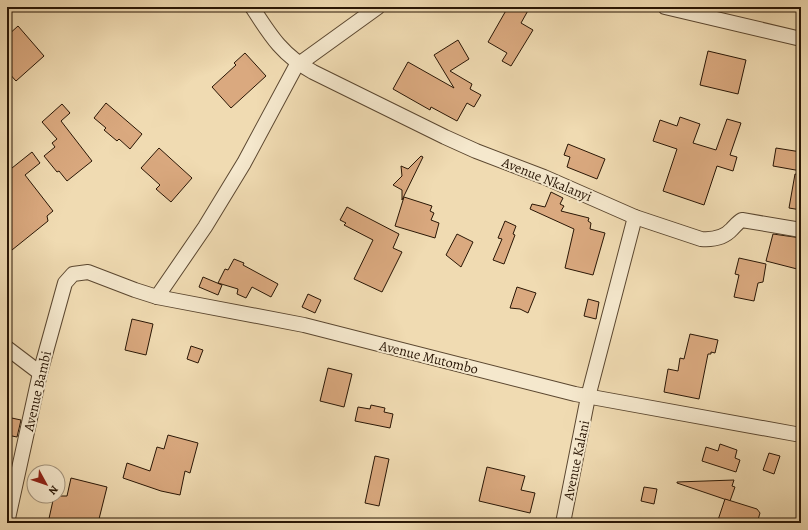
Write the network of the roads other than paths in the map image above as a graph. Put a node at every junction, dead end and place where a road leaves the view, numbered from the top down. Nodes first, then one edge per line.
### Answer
1 (252, 7) edge
2 (378, 7) edge
3 (665, 7) edge
4 (801, 39) edge
5 (299, 64) junction
6 (635, 217) junction
7 (801, 230) edge
8 (65, 283) joint
9 (157, 296) junction
10 (7, 348) edge
11 (40, 373) junction
12 (588, 397) junction
13 (801, 435) edge
14 (7, 523) edge
15 (563, 523) edge

1 - 5 street, Avenue Nkalanyi
2 - 5 street
3 - 4 street
5 - 6 street, Avenue Nkalanyi
5 - 9 street
6 - 7 street, Avenue Nkalanyi
6 - 12 street, Avenue Kalani
8 - 9 street, Avenue Mutombo
8 - 11 street, Avenue Bambi
9 - 12 street, Avenue Mutombo
10 - 11 street
11 - 14 street, Avenue Bambi
12 - 13 street, Avenue Mutombo
12 - 15 street, Avenue Kalani

